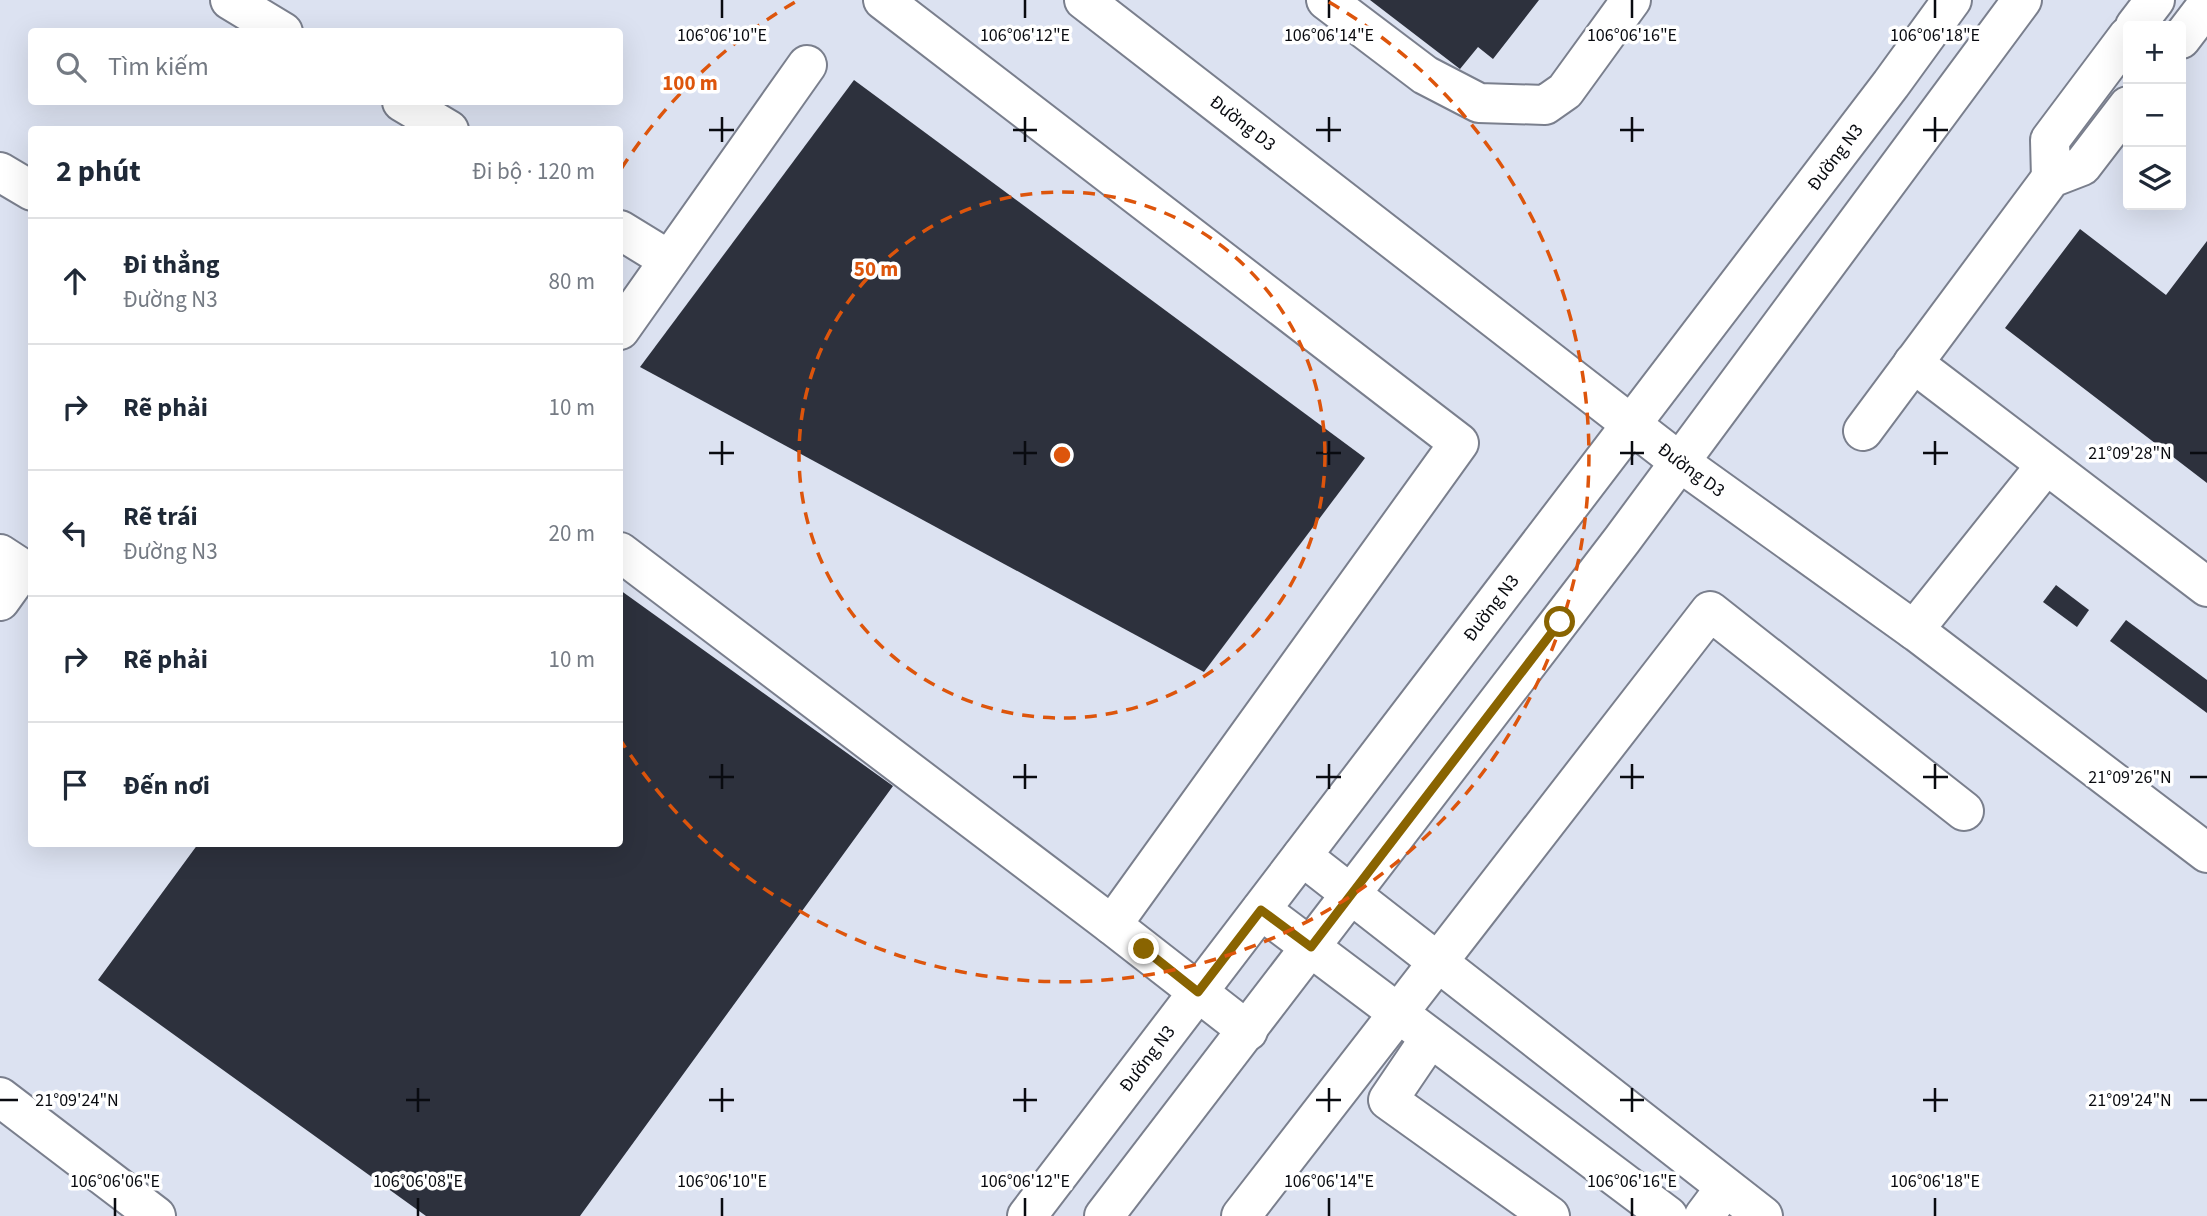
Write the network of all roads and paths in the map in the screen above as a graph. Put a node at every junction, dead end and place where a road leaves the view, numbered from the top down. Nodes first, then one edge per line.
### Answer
1 (230, 0) edge
2 (884, 0) edge
3 (1084, 0) edge
4 (1326, 0) edge
5 (1631, 0) edge
6 (1952, 0) edge
7 (2022, 0) edge
8 (2155, 0) edge
9 (2207, 5) edge
10 (2139, 21) edge
11 (276, 28) edge
12 (2186, 32) edge
13 (2123, 43) edge
14 (807, 65) dead end
15 (407, 105) edge
16 (2123, 113) edge
17 (442, 126) edge
18 (0, 172) edge
19 (2051, 178) junction
20 (28, 189) edge
21 (623, 232) edge
22 (669, 260) junction
23 (623, 326) edge
24 (1913, 363) junction
25 (1632, 424) junction
26 (1863, 431) dead end
27 (1681, 463) junction
28 (2046, 465) junction
29 (623, 554) edge
30 (18, 565) edge
31 (2207, 587) edge
32 (0, 601) edge
33 (1914, 630) junction
34 (1964, 811) dead end
35 (2207, 853) edge
36 (1302, 856) junction
37 (1350, 894) junction
38 (1261, 910) junction
39 (1112, 925) junction
40 (1311, 947) junction
41 (1438, 963) junction
42 (1198, 992) junction
43 (1397, 1013) junction
44 (1248, 1031) junction
45 (1430, 1038) junction
46 (0, 1097) edge
47 (1714, 1202) edge
48 (156, 1216) edge
49 (1027, 1216) edge
50 (1104, 1216) edge
51 (1241, 1216) edge
52 (1550, 1216) edge
53 (1668, 1216) edge
54 (1763, 1216) edge

1 - 11 street
2 - 39 street
3 - 25 street, Đường D3
4 - 5 street
6 - 25 street, Đường N3
7 - 27 street
8 - 10 street
9 - 12 street
13 - 19 street
14 - 22 street
15 - 17 street
16 - 19 street
18 - 20 street
19 - 24 street
21 - 22 street
22 - 23 street
24 - 26 street
24 - 28 street
25 - 27 street, Đường D3
25 - 36 street, Đường N3
27 - 33 street, Đường D3
27 - 37 street
28 - 31 street
28 - 33 street
29 - 39 street
30 - 32 street
33 - 35 street, Đường D3
34 - 41 street
36 - 37 street
36 - 38 street, Đường N3
37 - 40 street
37 - 41 street
38 - 40 street
38 - 42 street, Đường N3
39 - 42 street
40 - 43 street
40 - 44 street
41 - 43 street
41 - 47 street
42 - 44 street
42 - 49 street, Đường N3
43 - 45 street
43 - 51 street
44 - 50 street
45 - 52 street
45 - 53 street
46 - 48 street
47 - 54 street

